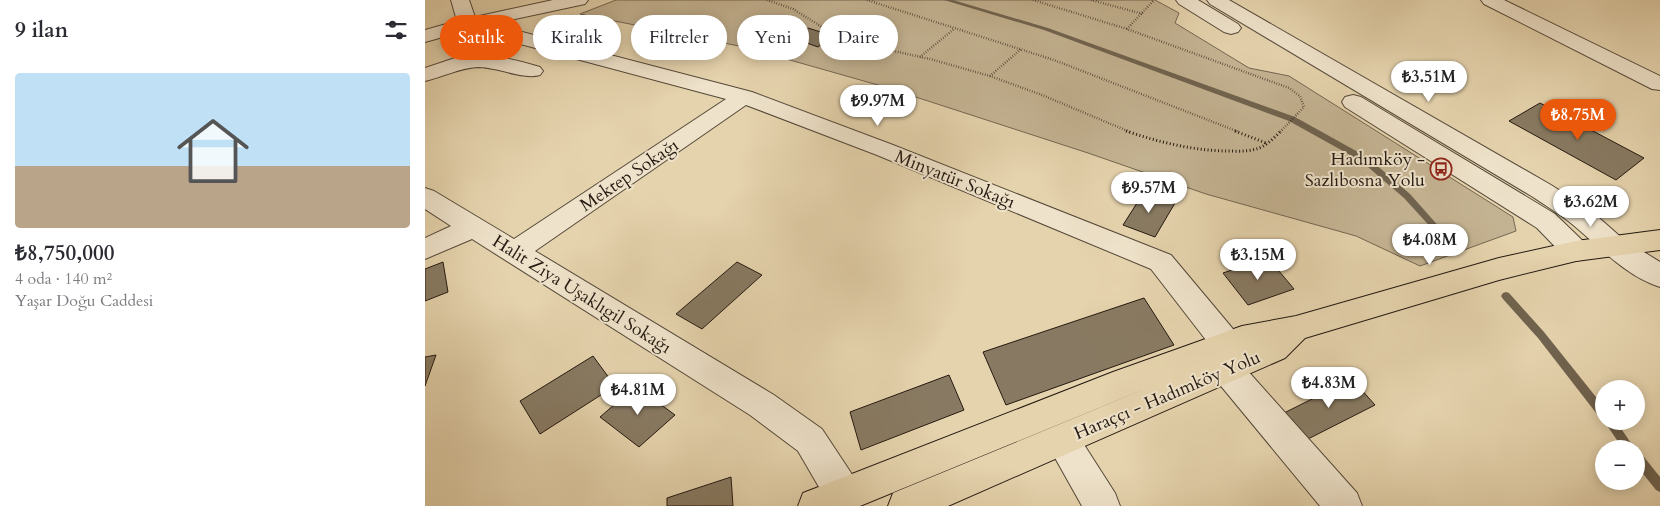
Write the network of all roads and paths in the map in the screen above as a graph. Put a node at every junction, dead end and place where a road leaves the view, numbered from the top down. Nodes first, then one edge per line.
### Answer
1 (460, 0) edge
2 (579, 0) edge
3 (767, 0) edge
4 (867, 0) edge
5 (1033, 0) edge
6 (1091, 0) edge
7 (1154, 0) edge
8 (1185, 0) edge
9 (1216, 0) edge
10 (1490, 0) edge
11 (1143, 14) junction
12 (465, 15) edge
13 (510, 15) edge
14 (954, 28) junction
15 (1127, 29) junction
16 (440, 32) edge
17 (425, 36) edge
18 (523, 39) edge
19 (1021, 49) junction
20 (920, 57) junction
21 (533, 71) dead end
22 (425, 75) edge
23 (990, 76) junction
24 (1660, 84) edge
25 (744, 97) junction
26 (1266, 143) junction
27 (425, 197) edge
28 (473, 227) junction
29 (1660, 240) edge
30 (1613, 246) junction
31 (425, 249) edge
32 (1577, 251) junction
33 (514, 252) junction
34 (1660, 276) edge
35 (1227, 357) junction
36 (1062, 440) junction
37 (837, 502) edge
38 (906, 506) edge
39 (1102, 506) edge
40 (1343, 506) edge

1 - 12 street
2 - 13 street
3 - 20 path
4 - 14 path
5 - 15 path
6 - 11 path
7 - 11 path
8 - 32 street
9 - 30 street
10 - 24 street
11 - 15 path
14 - 19 path
14 - 20 path
15 - 26 path
16 - 17 street
18 - 25 street, Minyatür Sokağı
19 - 23 path
19 - 26 path
20 - 23 path
21 - 22 street
23 - 26 path
25 - 33 street, Mektep Sokağı
25 - 35 street, Minyatür Sokağı
27 - 28 street, Halit Ziya Uşaklıgil Sokağı
28 - 31 street
28 - 33 street, Halit Ziya Uşaklıgil Sokağı
29 - 30 main road, Haraççı - Hadımköy Yolu
30 - 32 main road, Haraççı - Hadımköy Yolu
30 - 34 street
32 - 35 main road, Haraççı - Hadımköy Yolu
33 - 37 street, Halit Ziya Uşaklıgil Sokağı
35 - 36 main road, Haraççı - Hadımköy Yolu
35 - 37 main road
35 - 40 street, Minyatür Sokağı
36 - 38 main road, Haraççı - Hadımköy Yolu
36 - 39 street

